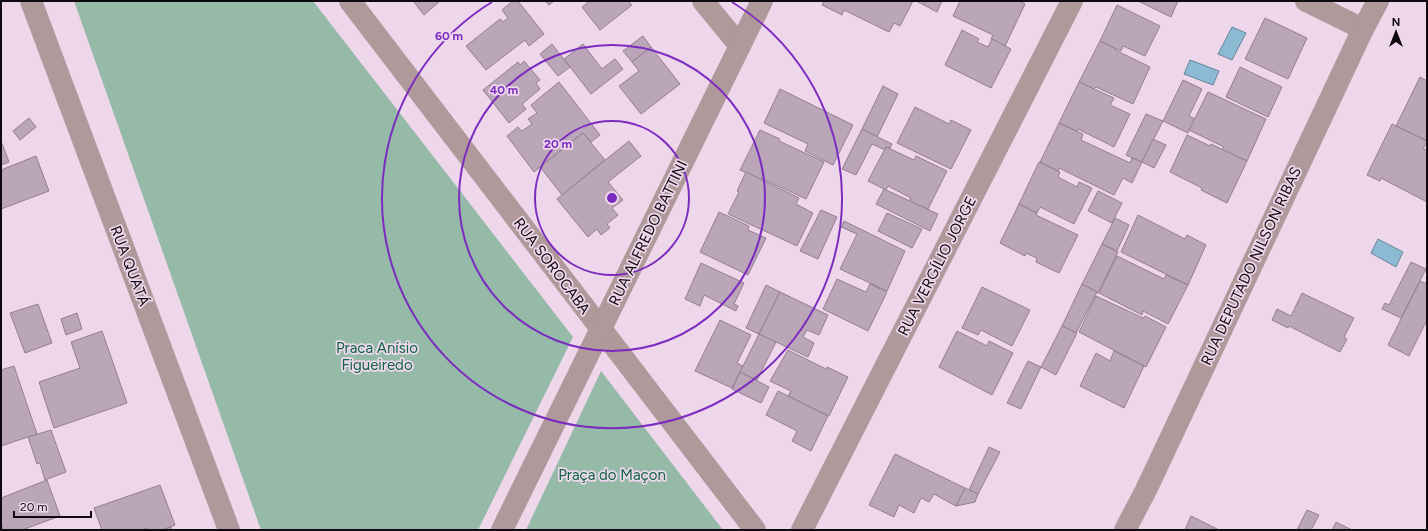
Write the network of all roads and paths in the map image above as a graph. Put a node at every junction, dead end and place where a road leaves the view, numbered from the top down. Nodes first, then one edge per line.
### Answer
1 (31, 1) edge
2 (350, 1) edge
3 (703, 1) edge
4 (762, 1) edge
5 (1072, 1) edge
6 (1306, 1) edge
7 (1378, 1) edge
8 (1363, 29) junction
9 (740, 46) junction
10 (601, 329) junction
11 (229, 530) edge
12 (502, 530) edge
13 (755, 530) edge
14 (802, 530) edge
15 (1125, 530) edge

1 - 11 street, RUA QUATÁ
2 - 10 street, RUA SOROCABA
3 - 9 street
4 - 9 street, RUA ALFREDO BATTINI
5 - 14 street, RUA VERGÍLIO JORGE
6 - 8 street
7 - 8 street, RUA DEPUTADO NILSON RIBAS
8 - 15 street, RUA DEPUTADO NILSON RIBAS
9 - 10 street, RUA ALFREDO BATTINI
10 - 12 street, RUA ALFREDO BATTINI
10 - 13 street, RUA SOROCABA

